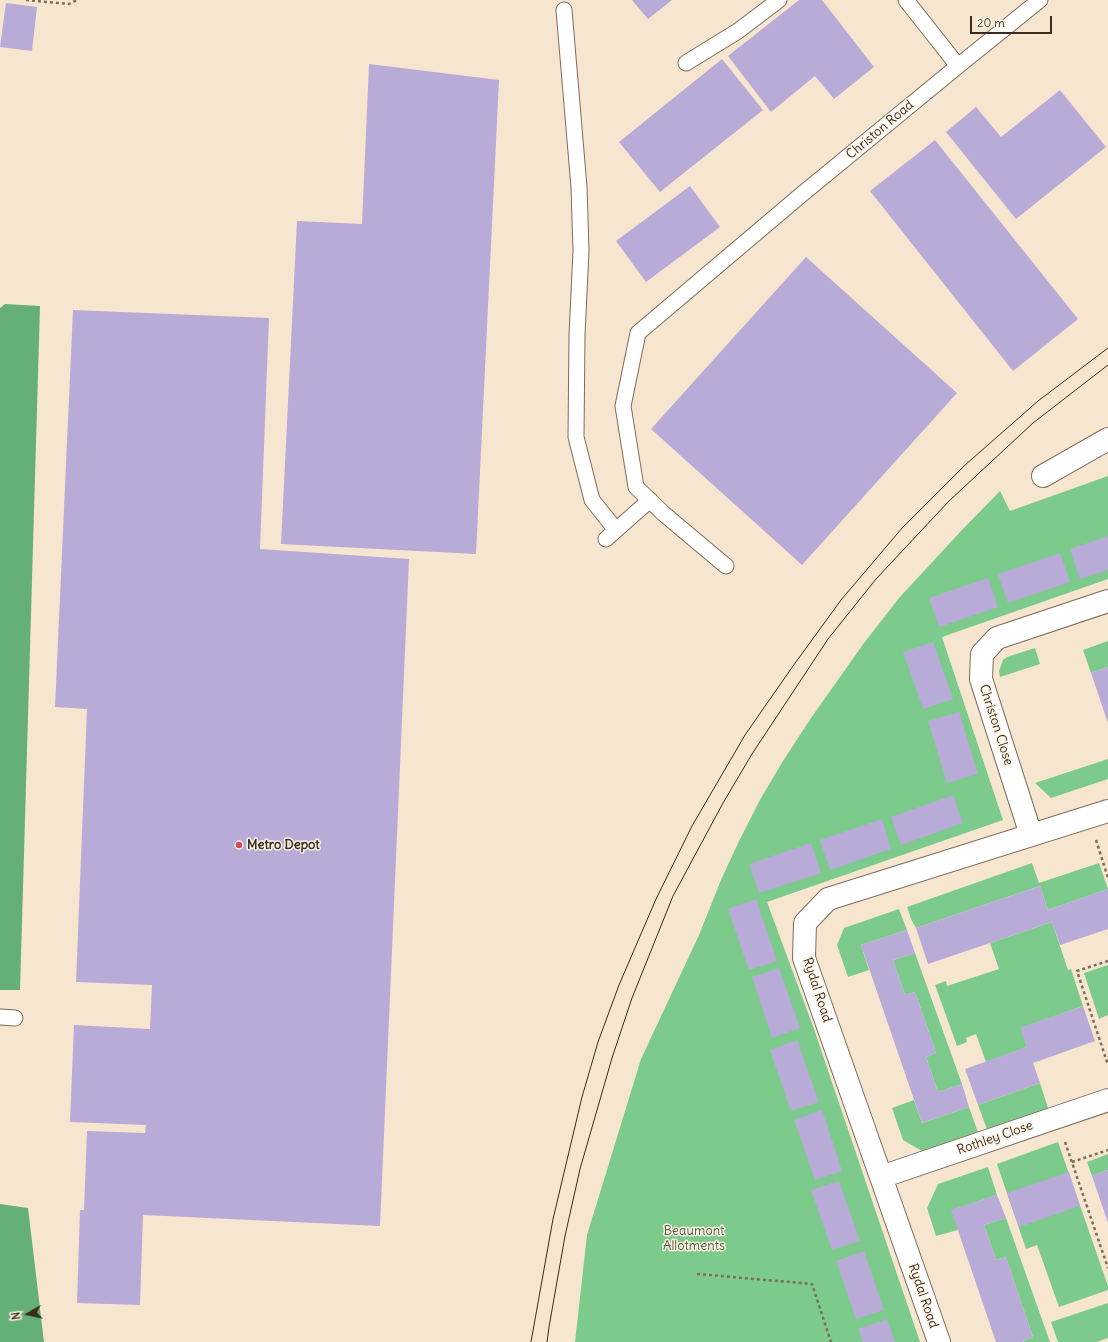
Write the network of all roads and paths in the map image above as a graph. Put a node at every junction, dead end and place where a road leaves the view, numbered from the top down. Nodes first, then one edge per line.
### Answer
1 (26, 0) edge
2 (77, 0) edge
3 (779, 0) edge
4 (906, 0) edge
5 (1040, 0) edge
6 (564, 10) dead end
7 (686, 63) dead end
8 (958, 66) junction
9 (1108, 439) edge
10 (1043, 476) dead end
11 (650, 500) junction
12 (726, 566) dead end
13 (1108, 601) edge
14 (1090, 816) edge
15 (1031, 835) junction
16 (1108, 878) edge
17 (1108, 961) edge
18 (0, 1017) edge
19 (15, 1018) dead end
20 (1108, 1065) edge
21 (1108, 1100) edge
22 (1057, 1117) junction
23 (1108, 1150) edge
24 (1072, 1162) junction
25 (881, 1177) junction
26 (1108, 1268) edge
27 (697, 1274) dead end
28 (831, 1342) edge
29 (939, 1342) edge

1 - 2 path
3 - 7 lane
4 - 8 lane
5 - 8 lane, Christon Road
6 - 11 lane
8 - 11 lane, Christon Road
9 - 10 street
11 - 12 lane, Christon Road
13 - 15 street, Christon Close
14 - 15 street, Rydal Road
14 - 16 path
15 - 25 street, Rydal Road
17 - 20 path
18 - 19 lane
21 - 22 street, Rothley Close
22 - 24 path
22 - 25 street, Rothley Close
23 - 24 path
24 - 26 path
25 - 29 street, Rydal Road
27 - 28 path

